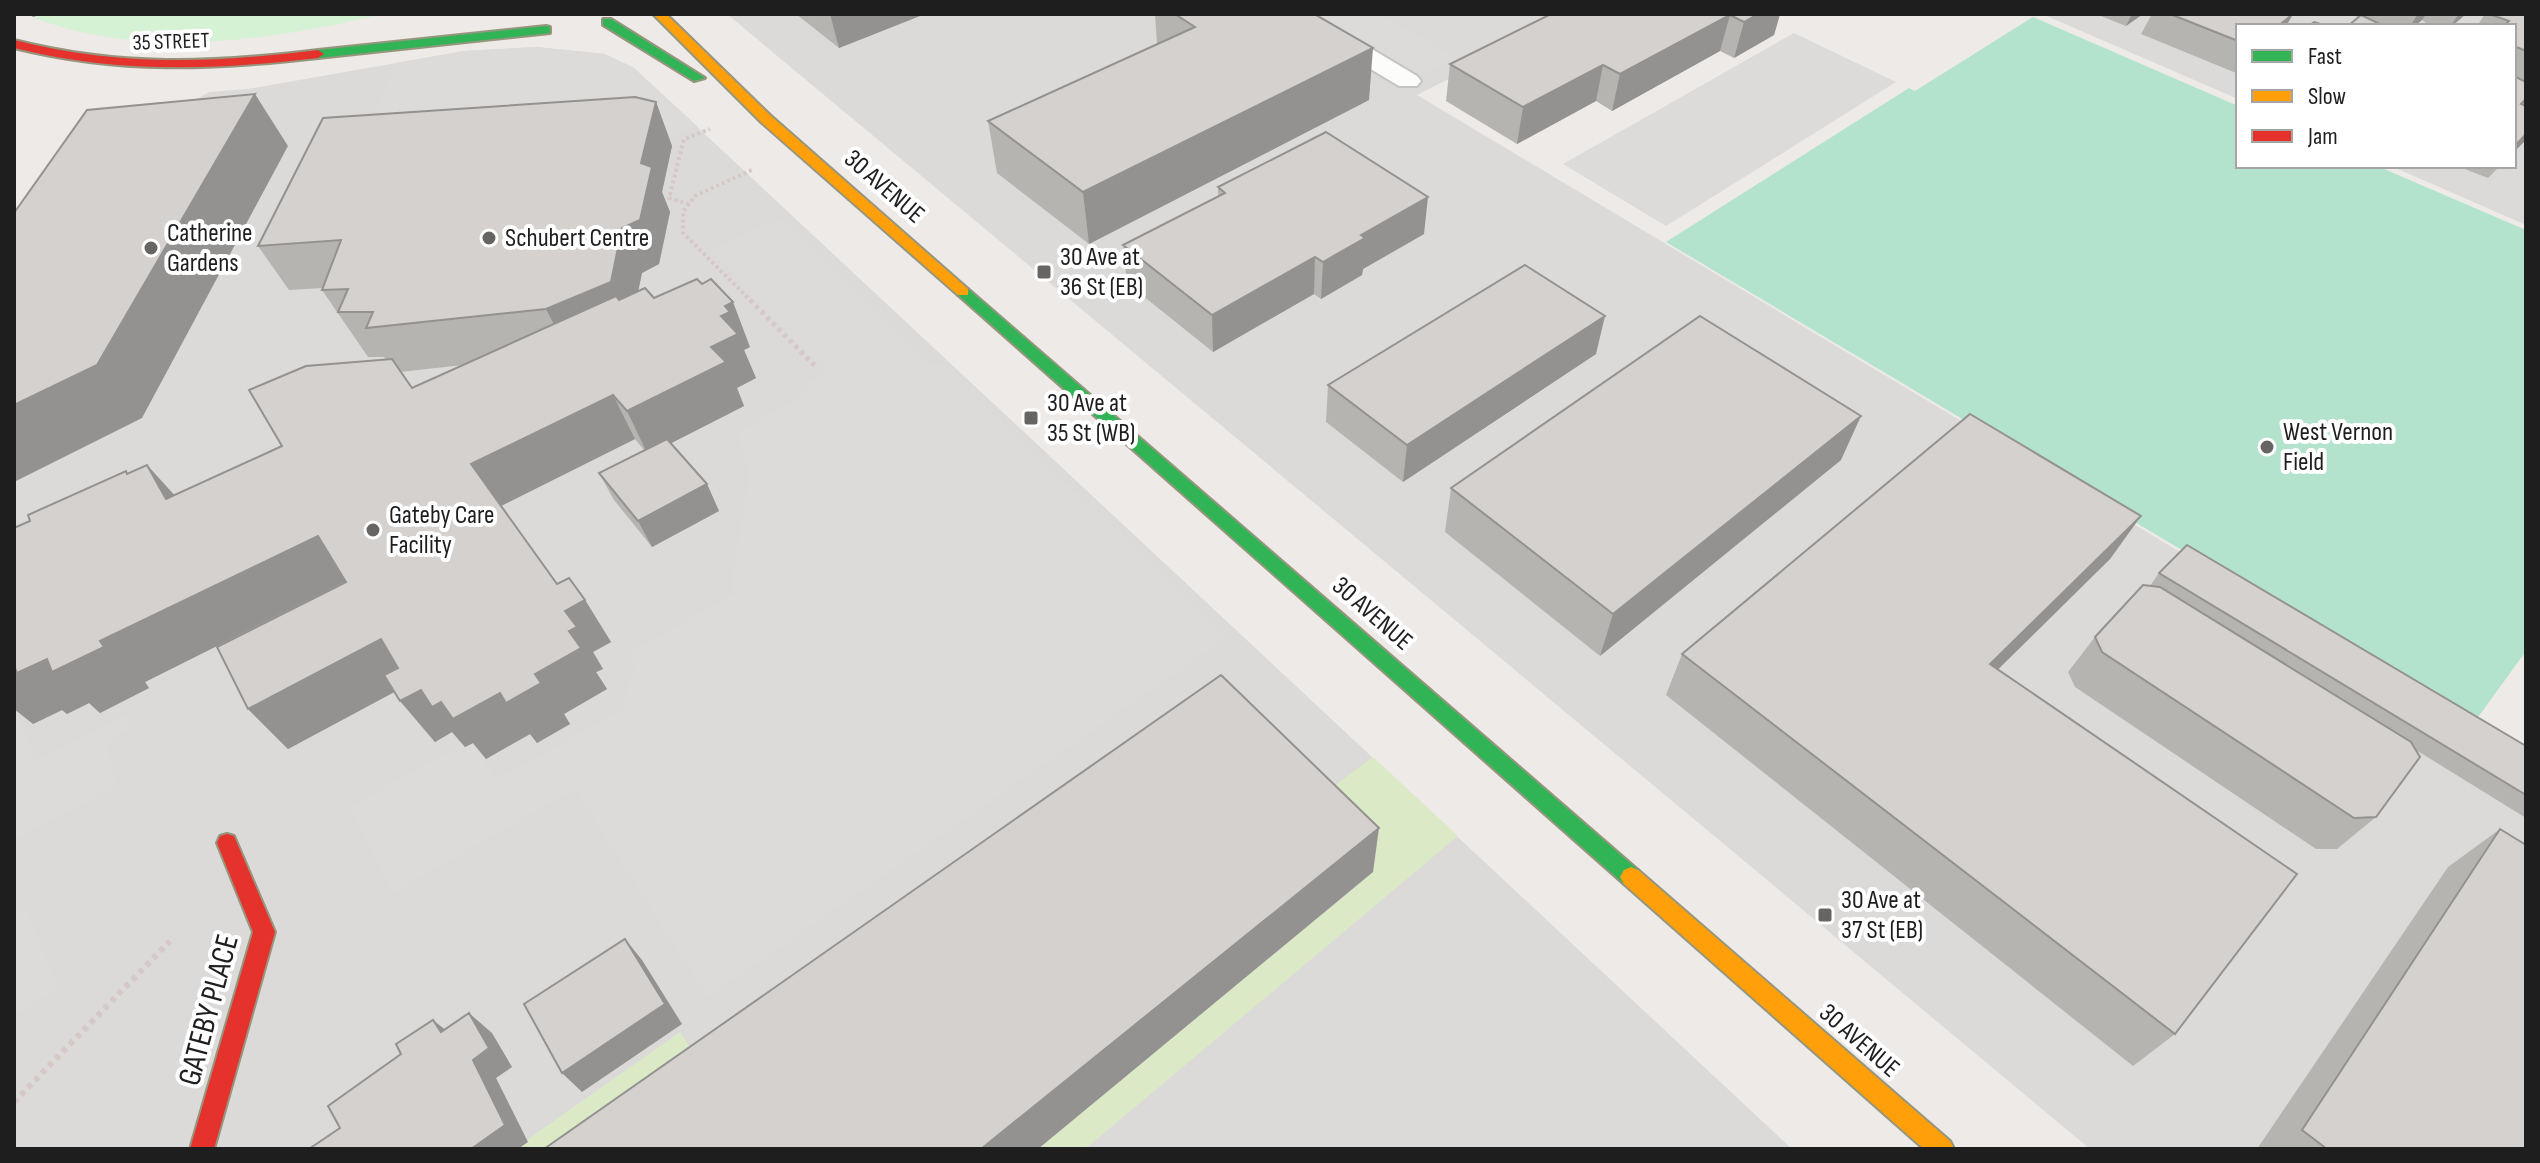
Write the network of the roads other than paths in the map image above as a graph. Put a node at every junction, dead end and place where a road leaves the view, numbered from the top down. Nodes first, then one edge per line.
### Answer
1 (513, 14) edge
2 (659, 14) edge
3 (1296, 14) edge
4 (615, 18) edge
5 (421, 25) dead end
6 (546, 30) junction
7 (14, 44) edge
8 (331, 52) junction
9 (1408, 81) dead end
10 (766, 119) junction
11 (227, 843) dead end
12 (202, 1149) edge
13 (1942, 1149) edge

1 - 6 street
2 - 10 street, 30 AVENUE
3 - 9 lane
4 - 6 street, 35 STREET
4 - 10 street, 30 AVENUE
5 - 8 street, 35 STREET
6 - 8 street, 35 STREET
7 - 8 street, 35 STREET
10 - 13 street, 30 AVENUE
11 - 12 street, GATEBY PLACE

